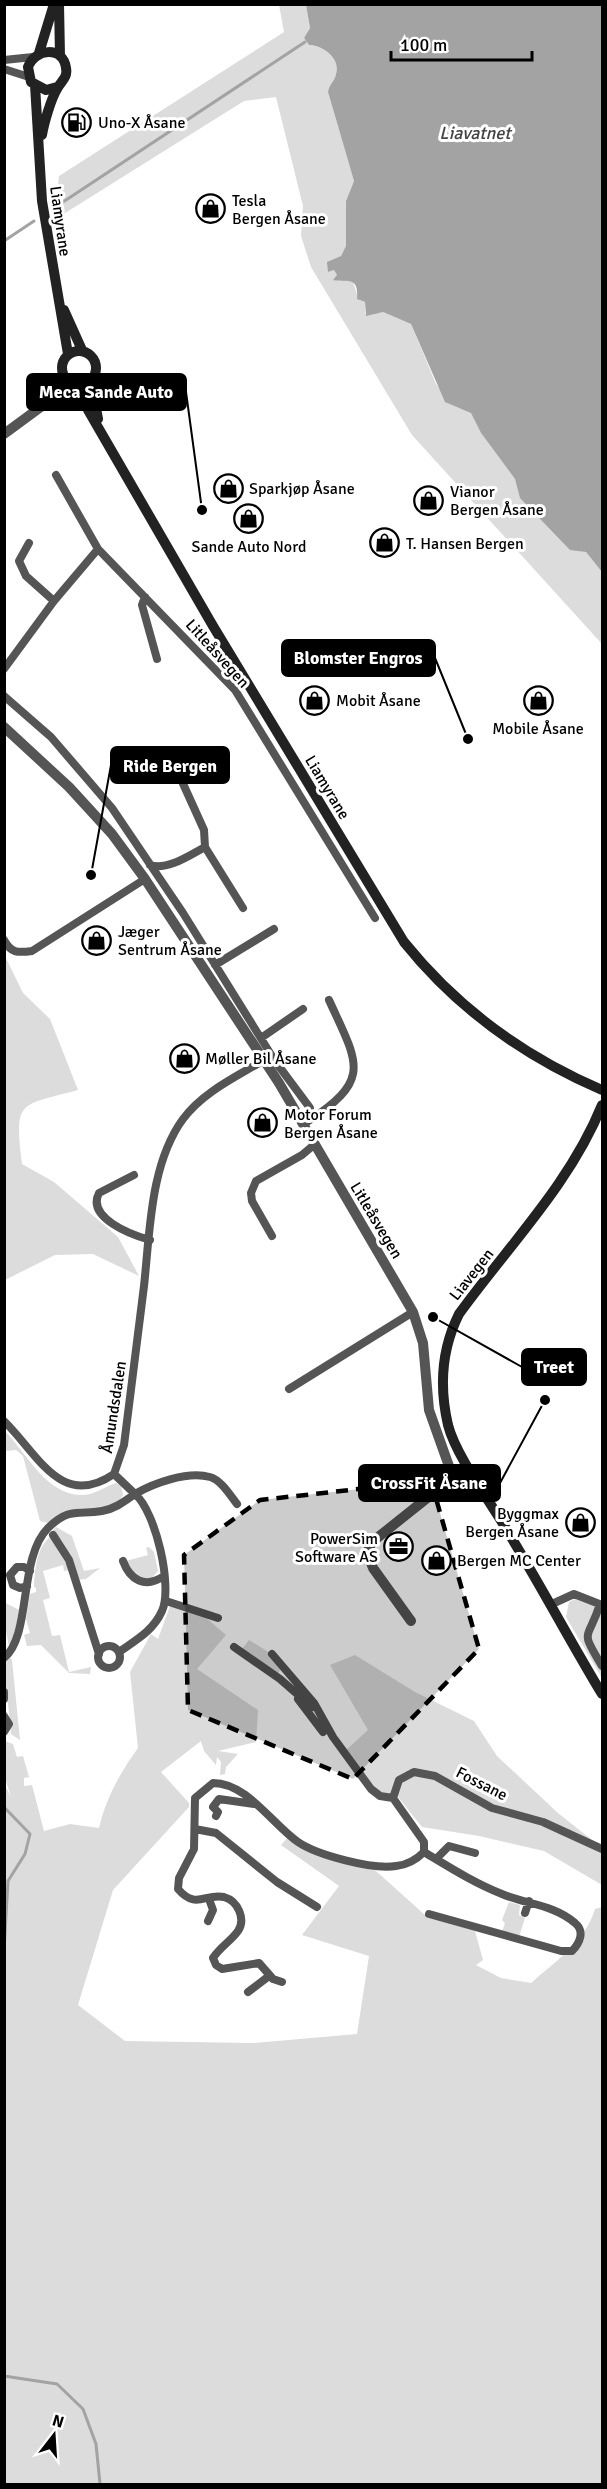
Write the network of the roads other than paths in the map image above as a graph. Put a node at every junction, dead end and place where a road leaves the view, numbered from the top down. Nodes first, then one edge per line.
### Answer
1 (56, 4) edge
2 (36, 55) junction
3 (60, 56) junction
4 (4, 60) edge
5 (4, 69) edge
6 (32, 81) junction
7 (57, 87) junction
8 (39, 146) junction
9 (59, 299) junction
10 (82, 350) junction
11 (68, 354) junction
12 (63, 374) junction
13 (91, 381) junction
14 (75, 384) junction
15 (29, 415) junction
16 (101, 432) junction
17 (4, 434) edge
18 (56, 475) dead end
19 (29, 543) dead end
20 (98, 549) junction
21 (145, 597) junction
22 (54, 601) junction
23 (157, 659) dead end
24 (4, 669) edge
25 (4, 696) edge
26 (4, 727) edge
27 (180, 777) dead end
28 (205, 847) junction
29 (150, 865) junction
30 (145, 879) junction
31 (243, 908) dead end
32 (375, 918) dead end
33 (274, 929) dead end
34 (4, 940) edge
35 (215, 965) junction
36 (329, 1000) dead end
37 (303, 1009) dead end
38 (261, 1038) junction
39 (264, 1060) junction
40 (603, 1090) edge
41 (603, 1104) edge
42 (304, 1124) junction
43 (315, 1144) junction
44 (134, 1176) dead end
45 (272, 1236) dead end
46 (150, 1240) junction
47 (413, 1312) junction
48 (289, 1389) dead end
49 (4, 1421) edge
50 (114, 1474) junction
51 (135, 1494) junction
52 (237, 1504) dead end
53 (52, 1535) dead end
54 (123, 1561) dead end
55 (30, 1571) junction
56 (164, 1576) junction
57 (27, 1586) junction
58 (166, 1601) junction
59 (552, 1604) junction
60 (601, 1604) edge
61 (218, 1618) dead end
62 (411, 1621) dead end
63 (234, 1647) dead end
64 (119, 1652) junction
65 (99, 1654) junction
66 (272, 1654) dead end
67 (4, 1658) edge
68 (603, 1665) edge
69 (4, 1692) edge
70 (296, 1693) junction
71 (603, 1694) edge
72 (4, 1699) edge
73 (319, 1713) junction
74 (4, 1716) edge
75 (4, 1732) edge
76 (322, 1732) dead end
77 (393, 1798) junction
78 (254, 1804) junction
79 (216, 1816) dead end
80 (195, 1829) junction
81 (603, 1849) edge
82 (424, 1852) junction
83 (475, 1853) dead end
84 (436, 1859) junction
85 (209, 1899) junction
86 (529, 1901) junction
87 (317, 1907) dead end
88 (525, 1913) dead end
89 (429, 1914) dead end
90 (208, 1922) dead end
91 (269, 1976) junction
92 (282, 1982) dead end
93 (248, 1992) dead end

1 - 2 main road
1 - 3 main road
2 - 3 main road
2 - 4 street
2 - 6 main road
3 - 7 main road
5 - 6 street
6 - 7 main road
6 - 8 main road, Liamyrane
7 - 8 main road, Liamyrane
8 - 9 main road, Liamyrane
9 - 10 main road, Liamyrane
9 - 11 main road, Liamyrane
10 - 11 main road
10 - 13 main road
11 - 12 main road
12 - 14 main road
12 - 15 street
13 - 14 main road
13 - 16 main road, Liamyrane
14 - 15 street
14 - 16 main road, Liamyrane
15 - 17 street
16 - 40 main road, Liamyrane
18 - 20 street, Litleåsvegen
19 - 22 street
20 - 21 street, Litleåsvegen
20 - 22 street
21 - 23 street
21 - 32 street, Litleåsvegen
22 - 24 street
25 - 29 street, Litleåsvegen
26 - 30 street, Litleåsvegen
27 - 28 street
28 - 29 street
28 - 31 street
29 - 35 street, Litleåsvegen
30 - 34 street
30 - 39 street, Litleåsvegen
33 - 35 street
35 - 38 street, Litleåsvegen
36 - 42 street
37 - 38 street
38 - 42 street, Litleåsvegen
39 - 42 street, Litleåsvegen
39 - 46 street, Åmundsdalen
41 - 59 main road, Liavegen
42 - 43 street, Litleåsvegen
43 - 45 street
43 - 47 street, Litleåsvegen
44 - 46 street
46 - 50 street, Åmundsdalen
47 - 48 street
47 - 62 street, Litleåsvegen
49 - 50 street, Åmundsdalen
50 - 51 street
51 - 52 street
51 - 55 street
51 - 56 street
53 - 65 street
54 - 56 street
55 - 57 street
55 - 57 street
56 - 58 street
57 - 67 street
58 - 61 street
58 - 64 street
59 - 60 street
59 - 71 main road, Liavegen
60 - 68 street
63 - 70 street
64 - 65 street
64 - 65 street
66 - 73 street
69 - 72 street
70 - 73 street
70 - 76 street
73 - 77 street
74 - 75 street
77 - 81 street, Fossane
77 - 82 street
78 - 79 street
78 - 80 street
78 - 82 street
80 - 85 street
80 - 87 street
82 - 84 street
83 - 84 street
84 - 86 street
85 - 90 street
85 - 91 street
86 - 88 street
86 - 89 street
91 - 92 street
91 - 93 street

